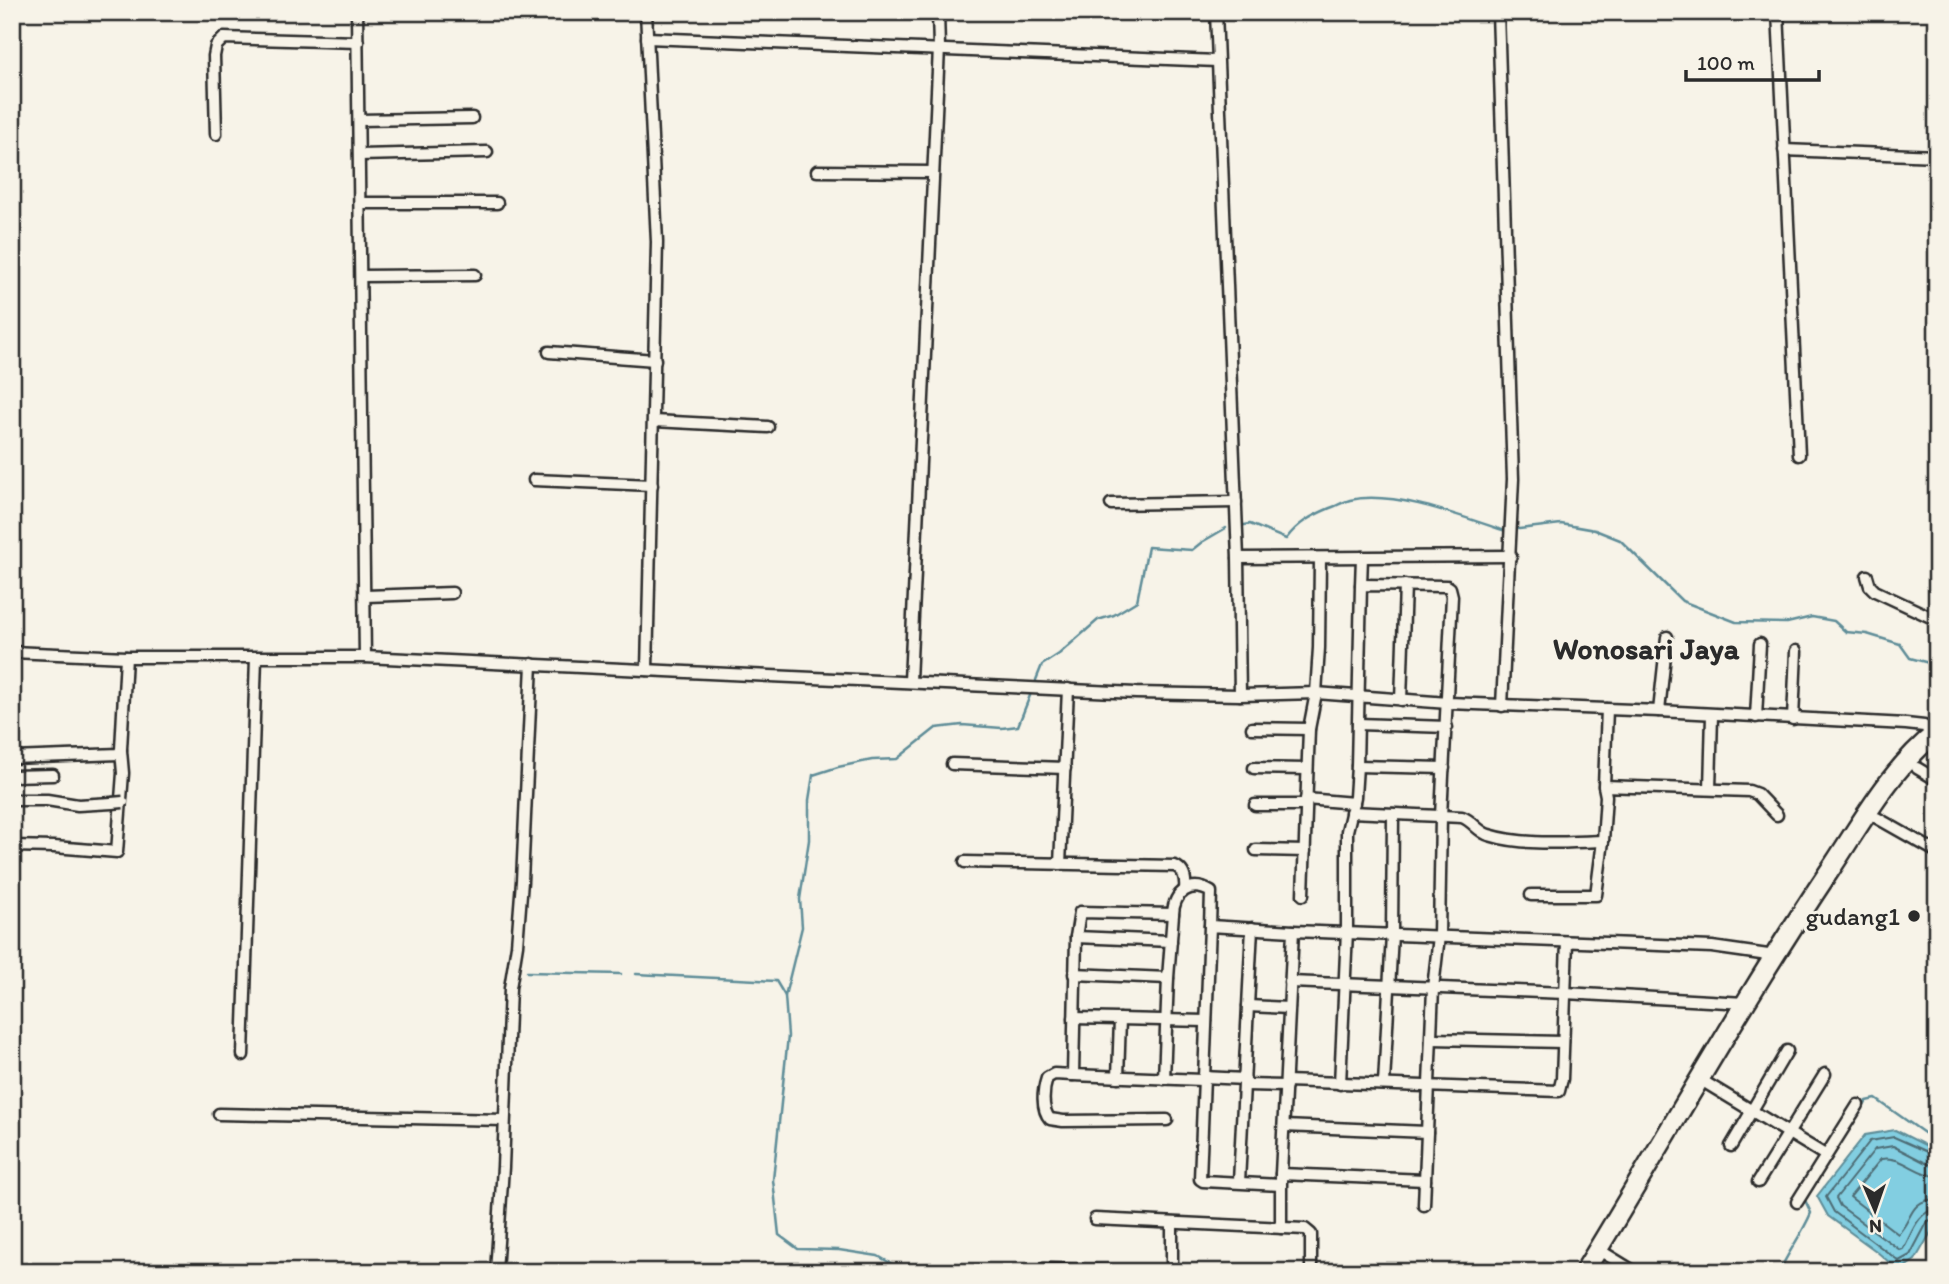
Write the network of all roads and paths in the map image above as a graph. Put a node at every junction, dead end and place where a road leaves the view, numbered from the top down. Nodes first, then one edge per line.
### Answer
1 (357, 12) edge
2 (646, 12) edge
3 (937, 12) edge
4 (1216, 12) edge
5 (1498, 12) edge
6 (1778, 12) edge
7 (648, 38) junction
8 (358, 42) junction
9 (939, 48) junction
10 (1217, 61) junction
11 (472, 118) dead end
12 (359, 120) junction
13 (216, 134) dead end
14 (1784, 150) junction
15 (487, 152) dead end
16 (359, 155) junction
17 (1937, 156) edge
18 (817, 171) dead end
19 (933, 172) junction
20 (361, 203) junction
21 (497, 203) dead end
22 (475, 275) dead end
23 (362, 276) junction
24 (549, 352) dead end
25 (656, 360) junction
26 (654, 421) junction
27 (768, 427) dead end
28 (1799, 455) dead end
29 (534, 480) dead end
30 (652, 485) junction
31 (1236, 502) junction
32 (1111, 504) dead end
33 (1511, 556) junction
34 (1362, 557) junction
35 (1238, 558) junction
36 (1320, 558) junction
37 (1867, 576) dead end
38 (1361, 584) junction
39 (1405, 585) junction
40 (452, 593) dead end
41 (366, 596) junction
42 (1937, 620) edge
43 (1667, 637) dead end
44 (1760, 644) dead end
45 (1796, 650) dead end
46 (12, 652) edge
47 (126, 657) junction
48 (365, 657) junction
49 (256, 658) junction
50 (532, 664) junction
51 (647, 670) junction
52 (910, 681) junction
53 (1068, 689) junction
54 (1316, 694) junction
55 (1240, 695) junction
56 (1359, 697) junction
57 (1401, 701) junction
58 (1448, 703) junction
59 (1502, 706) junction
60 (1607, 709) junction
61 (1660, 711) junction
62 (1712, 715) junction
63 (1756, 717) junction
64 (1793, 719) junction
65 (1358, 724) junction
66 (1447, 727) junction
67 (1252, 728) dead end
68 (1309, 729) junction
69 (1936, 738) edge
70 (121, 751) junction
71 (12, 758) edge
72 (952, 764) dead end
73 (1357, 766) junction
74 (1065, 768) junction
75 (1254, 768) dead end
76 (1444, 768) junction
77 (1917, 768) junction
78 (1307, 769) junction
79 (12, 775) edge
80 (53, 775) dead end
81 (1937, 780) edge
82 (1604, 786) junction
83 (1710, 789) junction
84 (12, 800) edge
85 (118, 802) dead end
86 (1306, 802) junction
87 (1255, 805) dead end
88 (1352, 807) junction
89 (1393, 814) junction
90 (1441, 816) junction
91 (1777, 816) dead end
92 (1877, 818) junction
93 (1603, 841) junction
94 (12, 846) edge
95 (1256, 850) dead end
96 (1305, 851) junction
97 (1937, 852) edge
98 (965, 862) dead end
99 (1060, 864) junction
100 (1185, 889) junction
101 (1303, 895) dead end
102 (1531, 895) dead end
103 (1173, 914) junction
104 (1210, 926) junction
105 (1252, 928) junction
106 (1293, 931) junction
107 (1347, 931) junction
108 (1392, 934) junction
109 (1439, 936) junction
110 (1076, 937) junction
111 (1171, 941) junction
112 (1567, 942) junction
113 (1775, 956) junction
114 (1074, 974) junction
115 (1168, 978) junction
116 (1290, 982) junction
117 (1344, 985) junction
118 (1389, 987) junction
119 (1433, 988) junction
120 (1565, 993) junction
121 (1745, 1003) junction
122 (1248, 1006) junction
123 (1289, 1007) junction
124 (1074, 1018) junction
125 (1166, 1018) junction
126 (1120, 1019) junction
127 (1206, 1021) junction
128 (1432, 1039) junction
129 (1563, 1042) junction
130 (1787, 1051) dead end
131 (243, 1055) dead end
132 (1825, 1074) dead end
133 (1073, 1075) junction
134 (1118, 1077) junction
135 (1164, 1079) junction
136 (1203, 1079) junction
137 (1245, 1082) junction
138 (1706, 1083) junction
139 (1286, 1084) junction
140 (1340, 1084) junction
141 (1384, 1084) junction
142 (1430, 1086) junction
143 (1858, 1105) dead end
144 (1751, 1110) junction
145 (219, 1114) dead end
146 (504, 1120) junction
147 (1167, 1120) dead end
148 (1284, 1126) junction
149 (1427, 1132) junction
150 (1789, 1133) junction
151 (1731, 1146) dead end
152 (1825, 1155) junction
153 (1281, 1179) junction
154 (1425, 1180) junction
155 (1239, 1182) junction
156 (1758, 1182) dead end
157 (1797, 1202) dead end
158 (1424, 1205) dead end
159 (1095, 1219) dead end
160 (1172, 1223) junction
161 (1281, 1228) junction
162 (1604, 1253) junction
163 (1044, 1269) dead end
164 (496, 1272) edge
165 (1130, 1272) edge
166 (1172, 1272) edge
167 (1311, 1272) edge
168 (1584, 1272) edge
169 (1594, 1272) edge
170 (1635, 1272) edge

1 - 8 street
2 - 7 street
3 - 9 street
4 - 10 street
5 - 33 street
6 - 14 street
7 - 9 street
7 - 25 street
8 - 12 street
8 - 13 street
9 - 10 street
9 - 19 street
10 - 31 street
11 - 12 street
12 - 16 street
14 - 17 street
14 - 28 street
15 - 16 street
16 - 20 street
18 - 19 street
19 - 52 street
20 - 21 street
20 - 23 street
22 - 23 street
23 - 41 street
24 - 25 street
25 - 26 street
26 - 27 street
26 - 30 street
29 - 30 street
30 - 51 street
31 - 32 street
31 - 35 street
33 - 34 street
33 - 59 street
34 - 36 street
34 - 38 street
35 - 36 street
35 - 55 street
36 - 54 street
37 - 42 street
38 - 39 street
38 - 56 street
39 - 57 street
39 - 58 street
40 - 41 street
41 - 48 street
43 - 61 street
44 - 63 street
45 - 64 street
46 - 47 street
47 - 49 street
47 - 70 street
48 - 49 street
48 - 50 street
49 - 131 street
50 - 51 street
50 - 146 street
51 - 52 street
52 - 53 street
53 - 55 street
53 - 74 street
54 - 55 street
54 - 56 street
54 - 68 street
56 - 57 street
56 - 65 street
57 - 58 street
58 - 59 street
58 - 66 street
59 - 60 street
60 - 61 street
60 - 82 street
61 - 62 street
62 - 63 street
62 - 83 street
63 - 64 street
64 - 69 street
65 - 66 street
65 - 73 street
66 - 76 street
67 - 68 street
68 - 78 street
69 - 77 highway
69 - 113 highway
70 - 71 street
70 - 94 street
72 - 74 street
73 - 76 street
73 - 88 street
74 - 99 street
75 - 78 street
76 - 90 street
77 - 81 street
77 - 92 highway
78 - 86 street
79 - 80 street
82 - 83 street
82 - 93 street
83 - 91 street
84 - 85 street
86 - 87 street
86 - 88 street
86 - 96 street
88 - 89 street
88 - 107 street
89 - 90 street
89 - 108 street
90 - 93 street
90 - 109 street
92 - 97 street
92 - 138 highway
93 - 102 street
95 - 96 street
96 - 101 street
98 - 99 street
99 - 100 street
100 - 103 street
100 - 104 street
103 - 110 street
103 - 111 street
104 - 105 street
104 - 127 street
105 - 106 street
105 - 122 street
106 - 107 street
106 - 116 street
107 - 108 street
107 - 117 street
108 - 109 street
108 - 118 street
109 - 112 street
109 - 119 street
110 - 111 street
110 - 114 street
111 - 115 street
112 - 113 street
112 - 120 street
113 - 121 highway
114 - 115 street
114 - 124 street
115 - 125 street
116 - 117 street
116 - 123 street
117 - 118 street
117 - 140 street
118 - 119 street
118 - 141 street
119 - 120 street
119 - 128 street
120 - 121 street
120 - 129 street
121 - 168 highway
122 - 123 street
122 - 137 street
123 - 139 street
124 - 126 street
124 - 133 street
125 - 126 street
125 - 127 street
125 - 135 street
126 - 134 street
127 - 136 street
128 - 129 street
128 - 142 street
129 - 142 street
130 - 144 street
132 - 150 street
133 - 134 street
133 - 147 street
134 - 135 street
135 - 136 street
136 - 137 street
136 - 155 street
137 - 139 street
137 - 155 street
138 - 144 street
138 - 162 highway
139 - 140 street
139 - 148 street
140 - 141 street
141 - 142 street
142 - 149 street
143 - 152 street
144 - 150 street
144 - 151 street
145 - 146 street
146 - 164 street
148 - 149 street
148 - 153 street
149 - 154 street
150 - 152 street
150 - 156 street
152 - 157 street
153 - 154 street
153 - 155 street
153 - 161 street
154 - 158 street
159 - 160 street
160 - 161 street
160 - 166 street
161 - 167 street
162 - 169 highway
162 - 170 street
163 - 165 street

